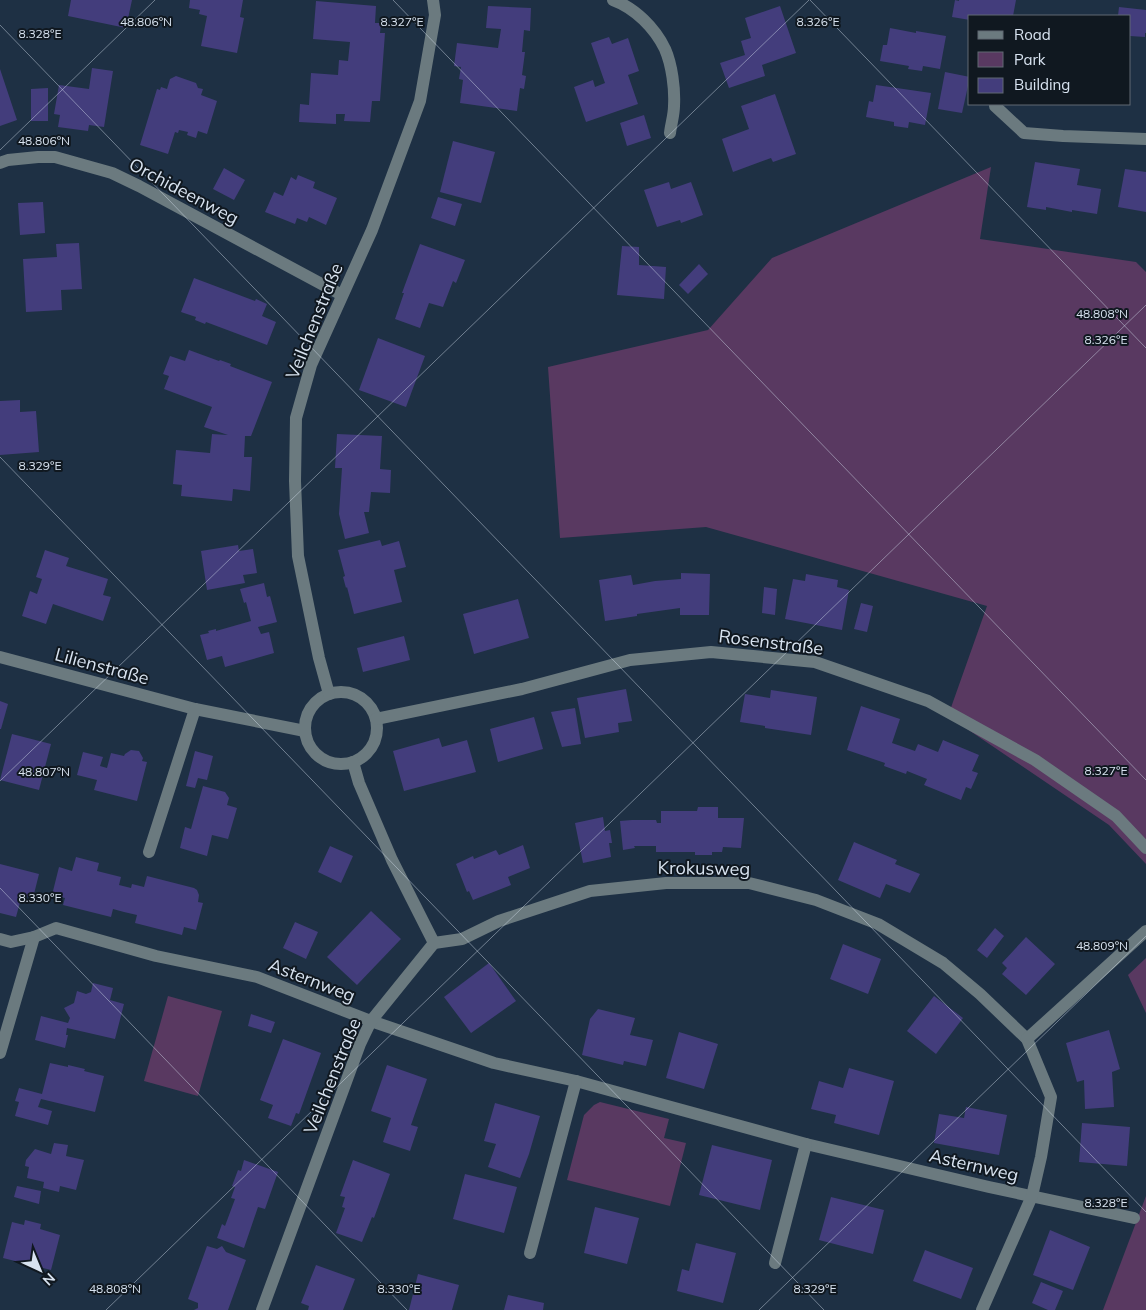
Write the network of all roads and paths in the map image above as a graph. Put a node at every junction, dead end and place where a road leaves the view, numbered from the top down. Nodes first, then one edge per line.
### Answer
1 (433, 0) edge
2 (613, 0) edge
3 (995, 106) dead end
4 (670, 133) dead end
5 (1146, 139) edge
6 (0, 163) edge
7 (342, 295) junction
8 (0, 657) edge
9 (329, 694) junction
10 (195, 709) junction
11 (376, 719) junction
12 (305, 732) junction
13 (353, 762) junction
14 (1146, 848) edge
15 (149, 852) dead end
16 (1146, 931) edge
17 (34, 937) junction
18 (0, 939) edge
19 (434, 943) junction
20 (371, 1021) junction
21 (1027, 1039) junction
22 (0, 1053) edge
23 (576, 1081) junction
24 (806, 1144) junction
25 (1032, 1196) junction
26 (1134, 1218) dead end
27 (530, 1252) dead end
28 (775, 1263) dead end
29 (262, 1310) edge
30 (982, 1310) edge

1 - 7 street, Veilchenstraße
2 - 4 street
3 - 5 street
6 - 7 street, Orchideenweg
7 - 9 street, Veilchenstraße
8 - 10 street, Lilienstraße
9 - 11 street
9 - 12 street
10 - 12 street, Lilienstraße
10 - 15 street
11 - 13 street
11 - 14 street, Rosenstraße
12 - 13 street
13 - 19 street
16 - 21 street
17 - 18 street, Asternweg
17 - 20 street, Asternweg
17 - 22 street
19 - 20 street, Veilchenstraße
19 - 21 street, Krokusweg
20 - 23 street, Asternweg
20 - 29 street, Veilchenstraße
21 - 25 street
23 - 24 street, Asternweg
23 - 27 street
24 - 25 street, Asternweg
24 - 28 street
25 - 26 street, Asternweg
25 - 30 street

